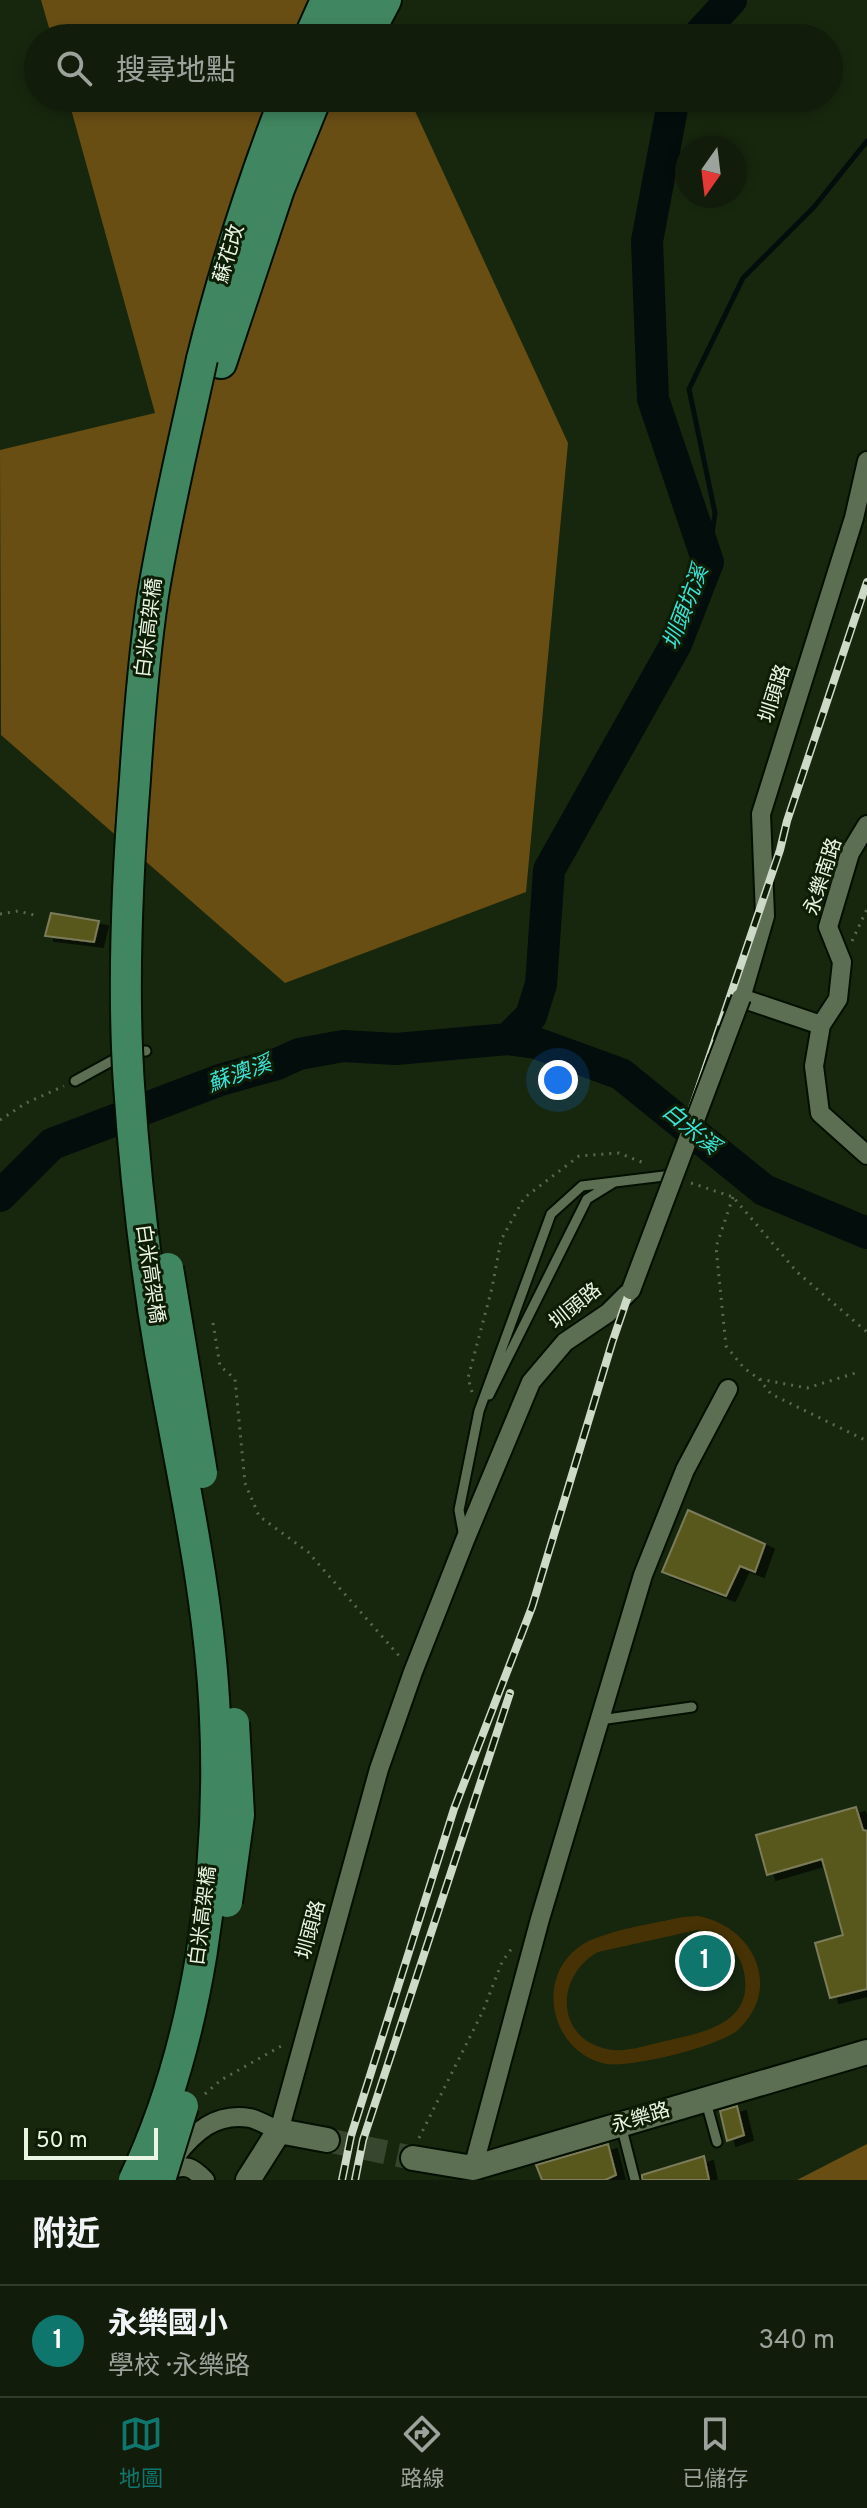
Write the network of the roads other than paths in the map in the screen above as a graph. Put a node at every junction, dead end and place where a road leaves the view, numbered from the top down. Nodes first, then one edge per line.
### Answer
1 (326, 0) edge
2 (356, 0) edge
3 (386, 0) edge
4 (315, 24) edge
5 (346, 24) edge
6 (373, 24) edge
7 (280, 112) edge
8 (310, 112) edge
9 (324, 112) edge
10 (279, 189) junction
11 (212, 361) junction
12 (867, 461) edge
13 (867, 825) edge
14 (741, 998) junction
15 (821, 1025) junction
16 (137, 1052) junction
17 (75, 1081) road end
18 (867, 1155) edge
19 (672, 1175) dead end
20 (617, 1181) junction
21 (728, 1389) dead end
22 (479, 1411) junction
23 (465, 1540) junction
24 (692, 1707) dead end
25 (599, 1720) junction
26 (867, 2052) edge
27 (705, 2099) junction
28 (620, 2125) junction
29 (279, 2131) junction
30 (327, 2140) tunnel mouth
31 (717, 2142) dead end
32 (413, 2153) tunnel mouth
33 (473, 2168) junction
34 (165, 2177) edge
35 (134, 2180) edge
36 (205, 2180) edge
37 (248, 2180) edge
38 (635, 2180) edge

1 - 4 main road
2 - 5 main road
3 - 6 main road
7 - 11 main road, 蘇花改
8 - 10 main road
9 - 10 main road
10 - 11 main road, 蘇花改
11 - 16 main road, 白米高架橋
12 - 14 street, 圳頭路
13 - 15 street, 永樂南路
14 - 15 street
14 - 23 street, 圳頭路, bridge
15 - 18 street, 永樂南路
16 - 17 lane
16 - 34 main road, 白米高架橋, bridge
16 - 35 main road, 白米高架橋, bridge
19 - 20 lane
20 - 22 lane
20 - 22 lane
21 - 25 street
22 - 23 lane
23 - 29 street, 圳頭路
24 - 25 lane
25 - 33 street
26 - 27 street, 永樂路
27 - 28 street, 永樂路
27 - 31 lane
28 - 33 street, 永樂路
28 - 38 lane
29 - 30 street
29 - 34 street
29 - 37 street
32 - 33 street, 永樂路
34 - 36 street

